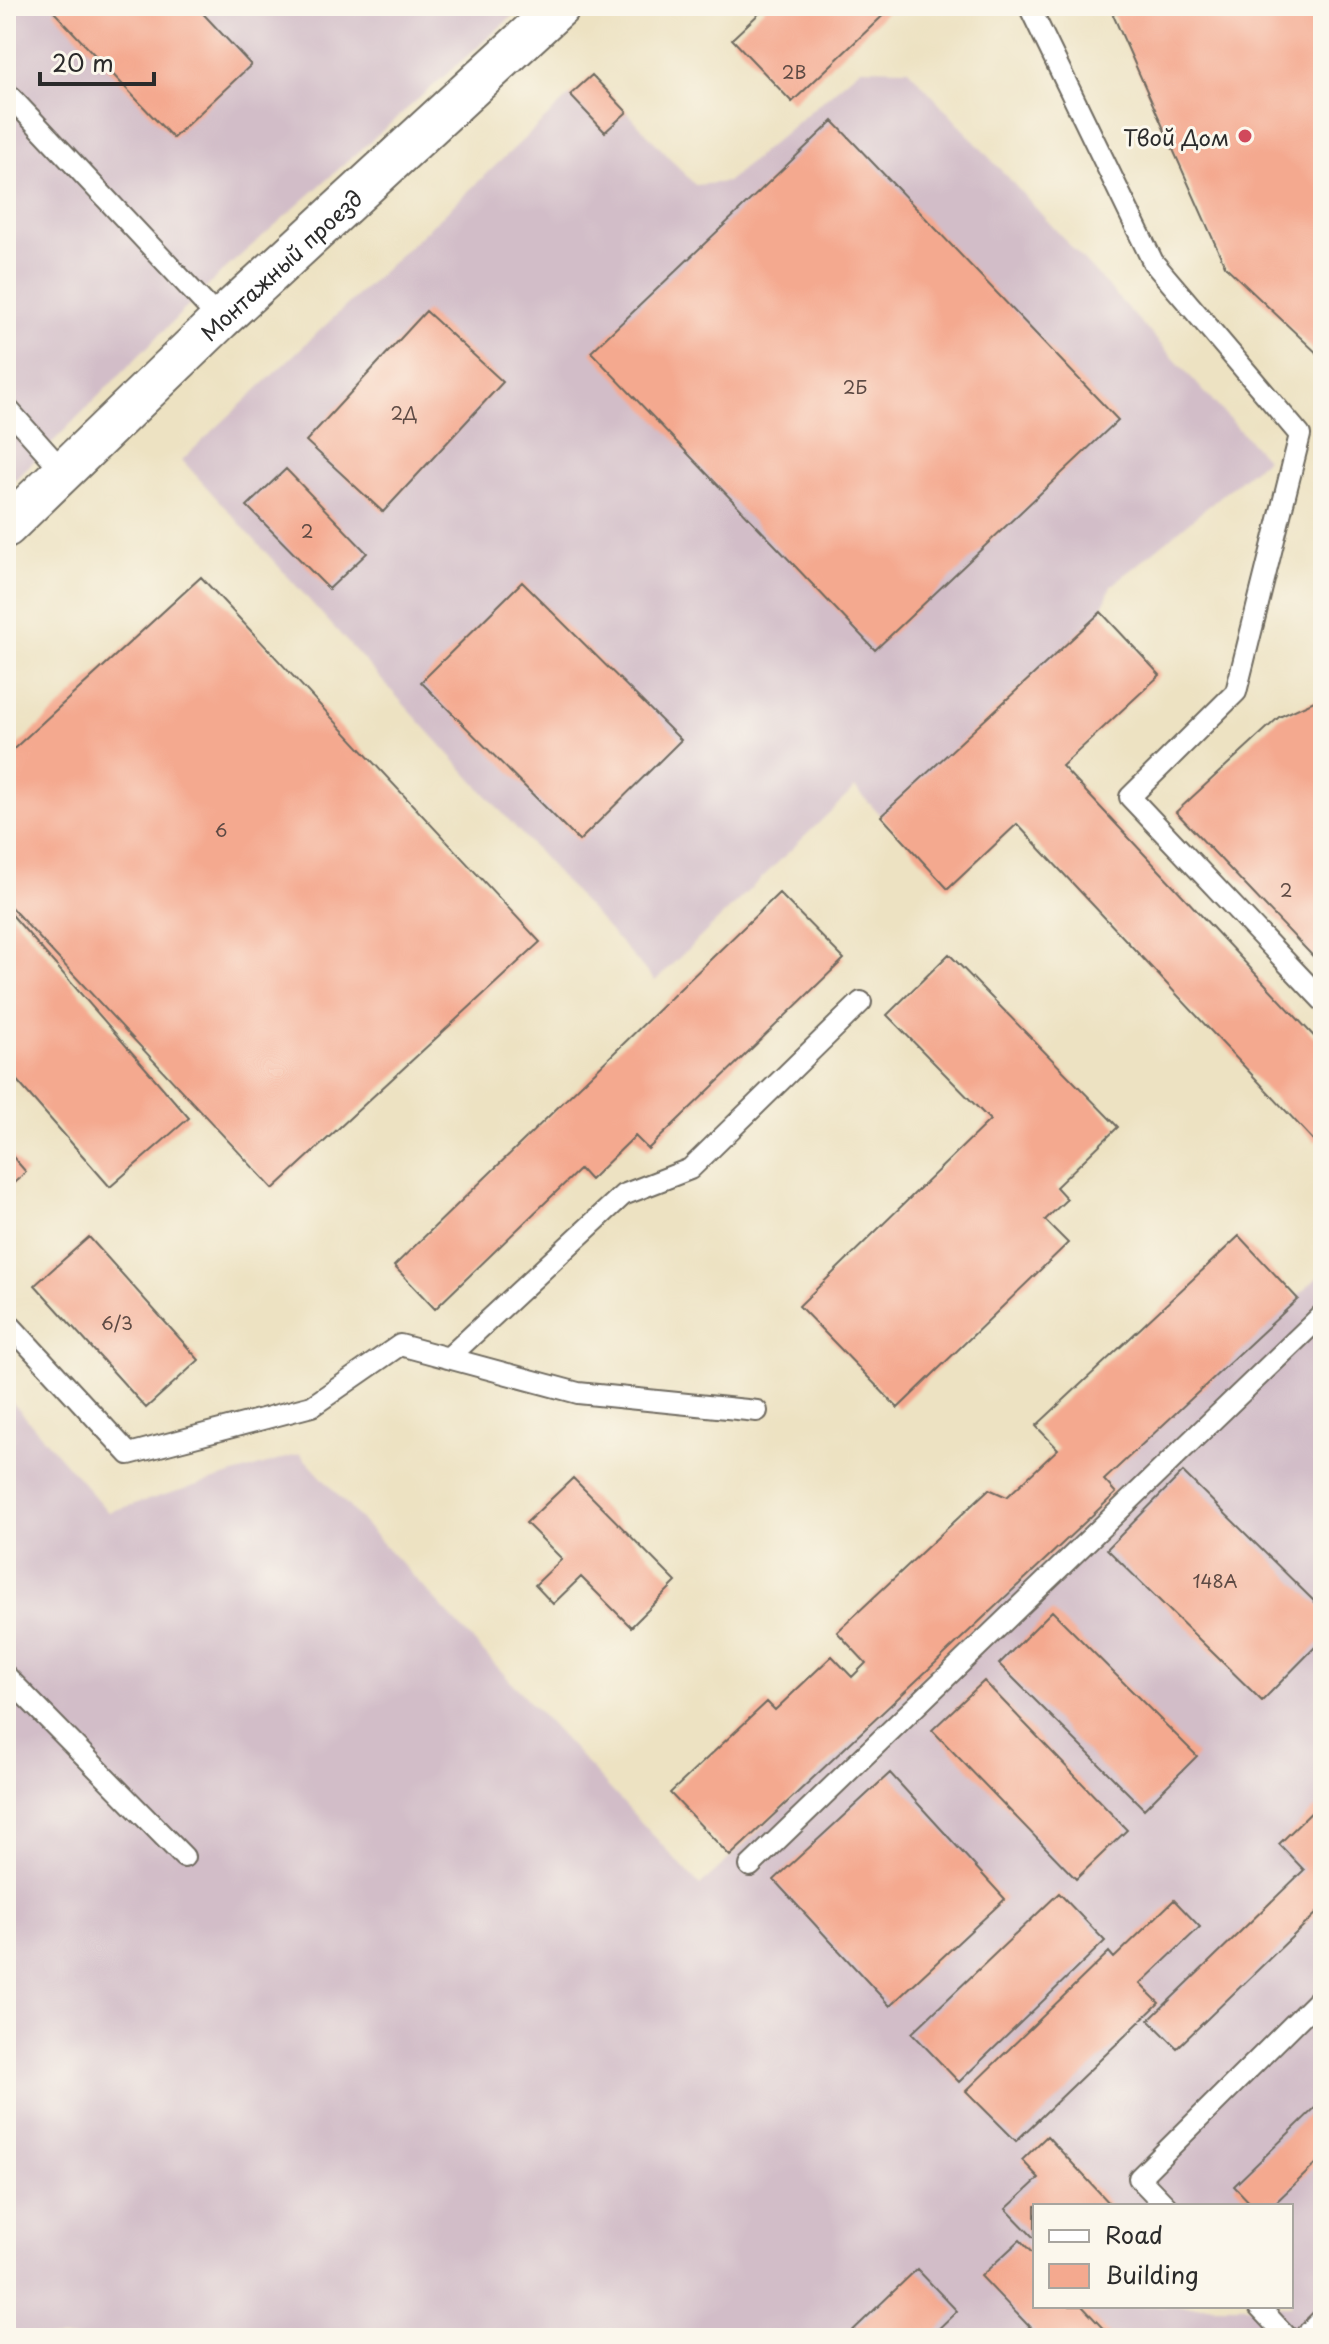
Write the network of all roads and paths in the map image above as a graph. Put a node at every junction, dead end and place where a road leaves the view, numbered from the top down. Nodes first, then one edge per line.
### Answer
1 (1029, 6) edge
2 (558, 7) edge
3 (6, 92) edge
4 (220, 320) junction
5 (6, 407) edge
6 (63, 471) junction
7 (6, 527) edge
8 (1323, 1001) edge
9 (861, 1002) dead end
10 (1323, 1314) edge
11 (6, 1321) edge
12 (448, 1358) junction
13 (757, 1411) dead end
14 (6, 1676) edge
15 (184, 1857) dead end
16 (750, 1866) dead end
17 (1323, 1995) edge
18 (1164, 2204) edge
19 (1260, 2308) edge
20 (1323, 2318) edge
21 (1288, 2338) edge
22 (1303, 2338) edge

1 - 8 lane
2 - 4 street, Монтажный проезд
3 - 4 lane
4 - 6 street, Монтажный проезд
5 - 6 lane
6 - 7 street, Монтажный проезд
9 - 12 lane
10 - 16 lane
11 - 12 lane
12 - 13 lane
14 - 15 lane
17 - 18 lane
19 - 21 lane
20 - 22 lane

